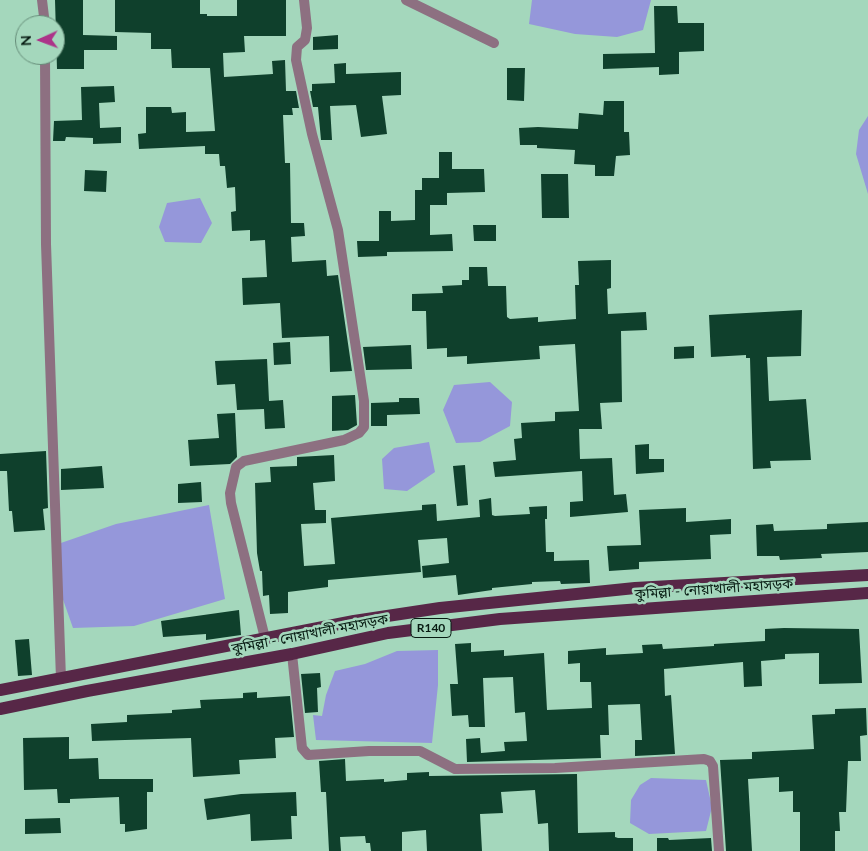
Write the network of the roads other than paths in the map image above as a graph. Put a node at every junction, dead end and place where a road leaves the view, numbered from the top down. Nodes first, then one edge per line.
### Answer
1 (42, 0) edge
2 (304, 0) edge
3 (406, 0) edge
4 (44, 15) edge
5 (494, 43) dead end
6 (45, 65) edge
7 (868, 575) edge
8 (868, 594) edge
9 (265, 638) junction
10 (292, 654) junction
11 (61, 678) junction
12 (0, 690) edge
13 (0, 709) edge
14 (719, 851) edge

1 - 4 street
2 - 9 street
3 - 5 street
6 - 11 street
7 - 9 main road, কুমিল্লা - নোয়াখালী মহাসড়ক / R140
8 - 10 main road, কুমিল্লা - নোয়াখালী মহাসড়ক / R140
9 - 11 main road, কুমিল্লা - নোয়াখালী মহাসড়ক / R140
10 - 13 main road, কুমিল্লা - নোয়াখালী মহাসড়ক / R140
10 - 14 street
11 - 12 main road, কুমিল্লা - নোয়াখালী মহাসড়ক / R140

